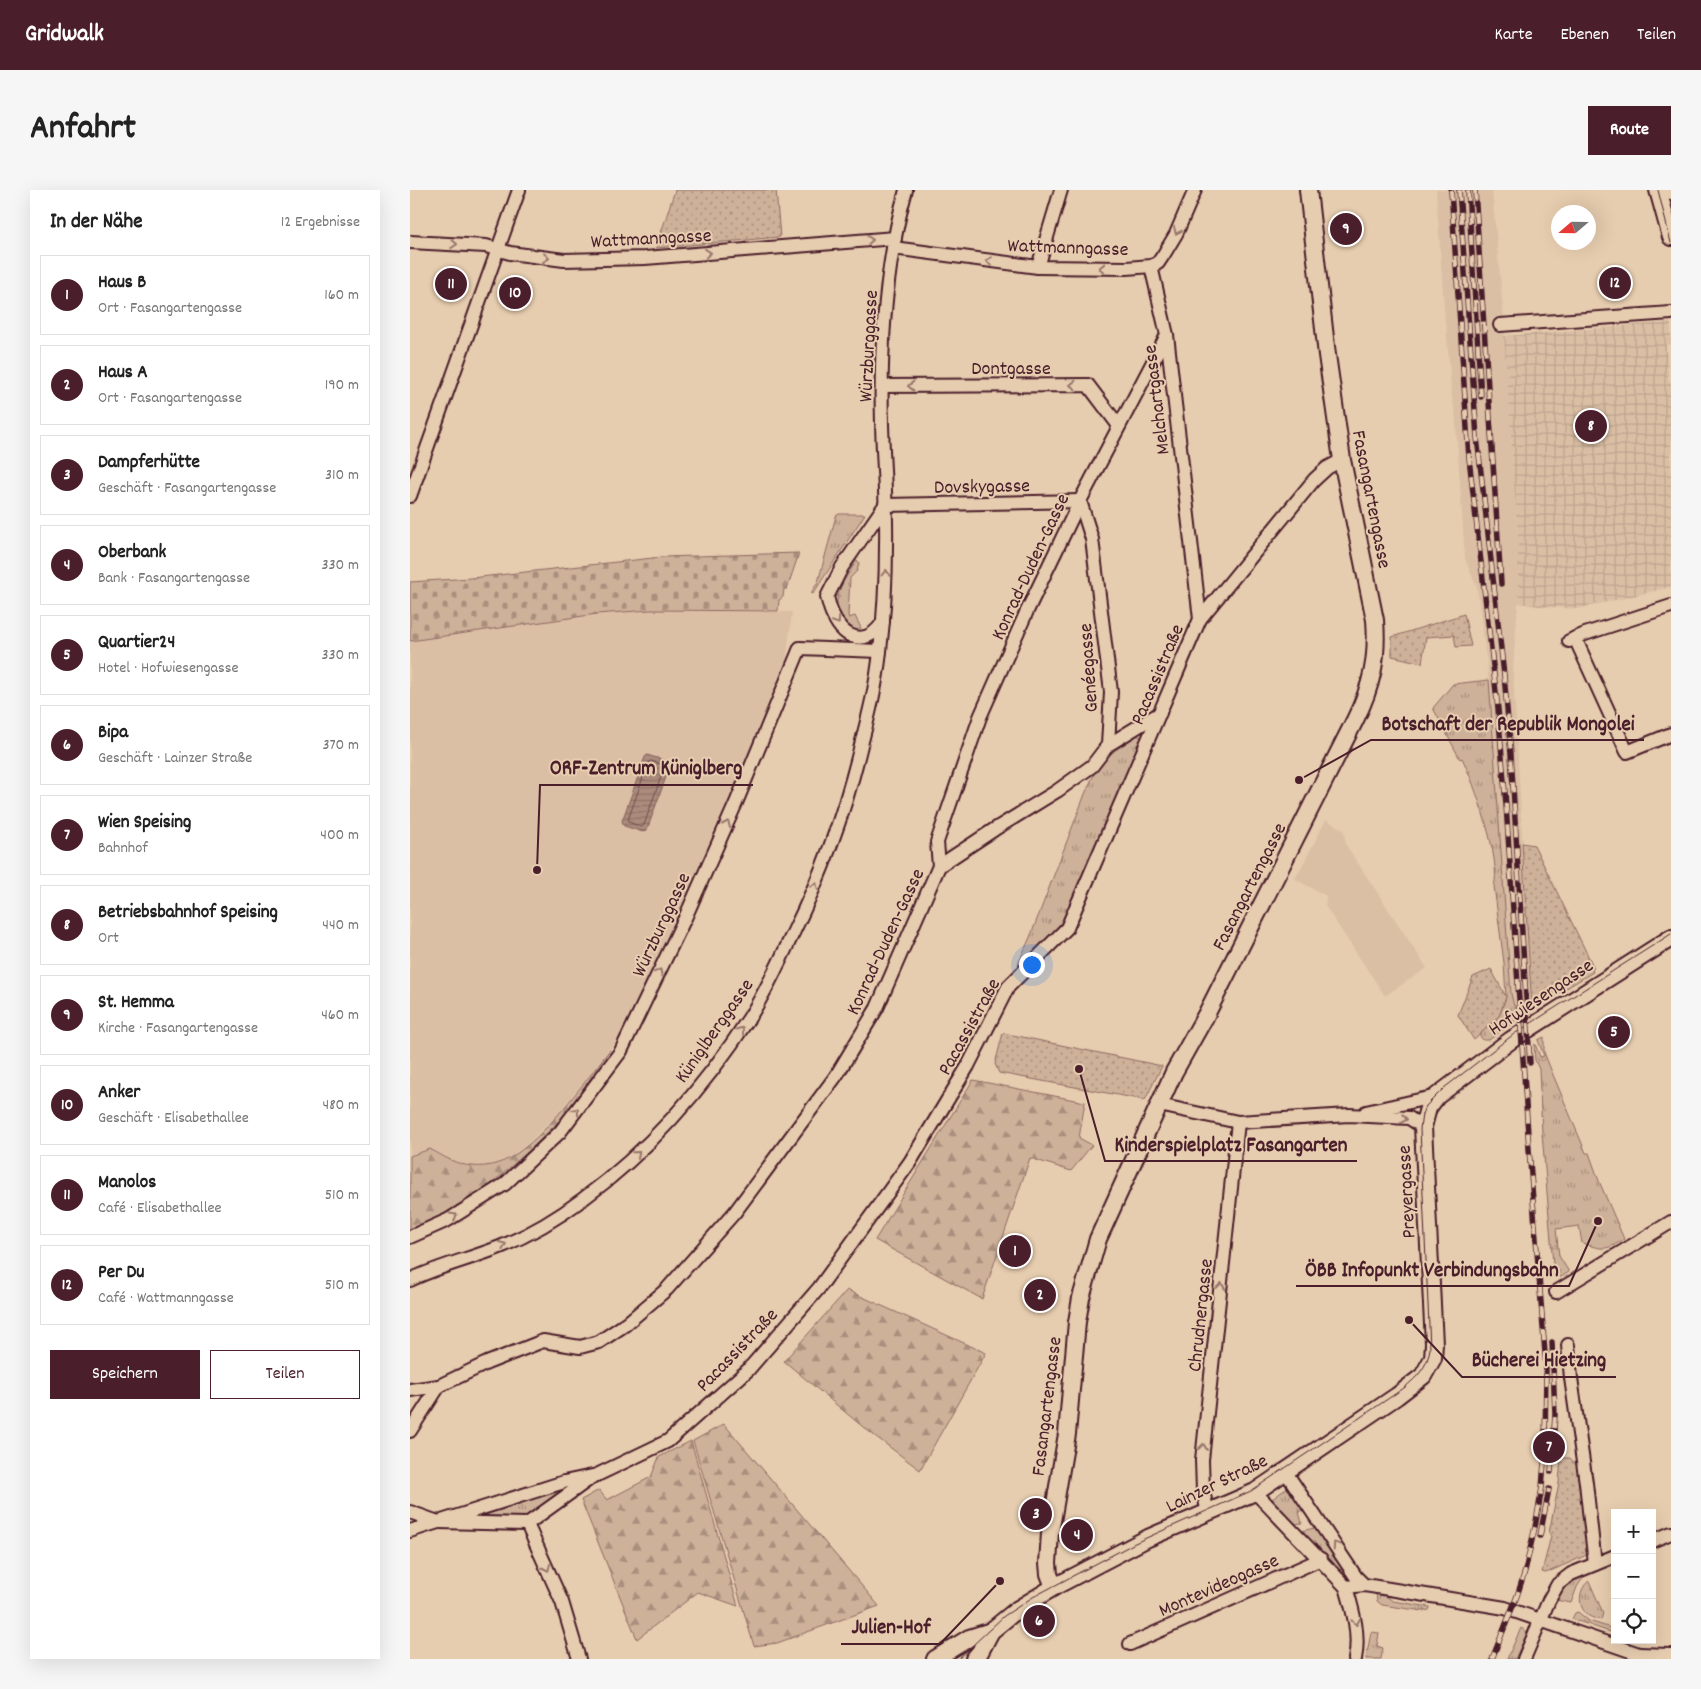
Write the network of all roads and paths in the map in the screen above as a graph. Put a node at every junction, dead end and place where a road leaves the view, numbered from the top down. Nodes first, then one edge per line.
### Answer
1 (519, 190) edge
2 (906, 190) edge
3 (1060, 190) edge
4 (1195, 190) edge
5 (1308, 190) edge
6 (1658, 190) edge
7 (1671, 237) edge
8 (410, 242) edge
9 (894, 243) junction
10 (498, 250) junction
11 (1038, 266) junction
12 (1151, 266) junction
13 (1671, 313) edge
14 (1500, 325) dead end
15 (1166, 335) junction
16 (882, 386) junction
17 (1119, 426) junction
18 (1342, 460) junction
19 (410, 496) edge
20 (1080, 502) junction
21 (885, 505) junction
22 (1671, 606) edge
23 (1200, 619) junction
24 (883, 622) junction
25 (880, 651) junction
26 (1160, 713) junction
27 (1671, 734) edge
28 (1108, 745) junction
29 (939, 866) junction
30 (1671, 938) edge
31 (1437, 1096) junction
32 (1159, 1105) junction
33 (1349, 1115) junction
34 (1238, 1122) junction
35 (1423, 1127) junction
36 (1671, 1222) edge
37 (410, 1237) edge
38 (410, 1273) edge
39 (424, 1273) junction
40 (410, 1280) edge
41 (1556, 1292) dead end
42 (1434, 1344) joint
43 (1568, 1345) dead end
44 (439, 1386) junction
45 (410, 1390) edge
46 (410, 1431) edge
47 (1286, 1471) junction
48 (596, 1474) junction
49 (1255, 1492) junction
50 (410, 1512) edge
51 (1208, 1513) junction
52 (438, 1522) junction
53 (527, 1524) junction
54 (410, 1531) edge
55 (1671, 1533) edge
56 (1656, 1539) edge
57 (1611, 1558) edge
58 (1321, 1559) junction
59 (1595, 1564) junction
60 (1352, 1569) junction
61 (1337, 1578) junction
62 (1364, 1585) junction
63 (1054, 1587) junction
64 (1346, 1587) junction
65 (1541, 1621) junction
66 (991, 1631) junction
67 (1130, 1644) dead end
68 (1671, 1655) edge
69 (1640, 1656) edge
70 (579, 1659) edge
71 (934, 1659) edge
72 (974, 1659) edge
73 (1355, 1659) edge
74 (1524, 1659) edge

1 - 10 street
2 - 9 street, Würzburggasse
3 - 11 street
4 -> 12 street
5 - 18 main road, Fasangartengasse
6 - 7 main road
8 -> 10 street, Wattmanngasse
10 -> 9 street, Wattmanngasse
11 -> 9 street, Wattmanngasse
9 - 16 street, Würzburggasse
10 - 19 street
12 -> 11 street, Wattmanngasse
12 - 15 street, Melchartgasse
13 - 14 street
15 - 17 street, Konrad-Duden-Gasse
15 - 23 street, Melchartgasse
17 -> 16 street, Dontgasse
16 - 21 street, Würzburggasse
17 - 20 street, Konrad-Duden-Gasse
18 - 23 street, Pacassistraße
18 - 32 main road, Fasangartengasse
20 - 21 street, Dovskygasse
20 - 28 street, Genéegasse
20 - 29 street, Konrad-Duden-Gasse
24 -> 21 street, Würzburggasse
21 -> 24 street
22 - 27 street
23 - 26 street, Pacassistraße
24 - 25 street
37 -> 25 street, Würzburggasse
39 -> 25 street, Küniglberggasse
26 - 28 street
26 - 48 street, Pacassistraße
28 - 29 street
29 - 44 street, Konrad-Duden-Gasse
30 - 31 main road, Hofwiesengasse
31 - 33 street, Hofwiesengasse
31 - 35 main road, Hofwiesengasse
32 - 34 street, Hofwiesengasse
32 - 63 main road, Fasangartengasse
33 - 34 street, Hofwiesengasse
33 -> 35 street, Hofwiesengasse
51 -> 34 street, Chrudnergasse
35 - 42 main road, Preyergasse
36 - 41 street
38 - 39 street
39 - 40 street
42 - 47 main road, Lainzer Straße
43 - 59 street
44 - 45 street
44 - 46 street
47 - 49 main road, Lainzer Straße
60 -> 47 street
48 - 52 street, Pacassistraße
48 - 53 street, Pacassistraße
49 - 51 main road, Lainzer Straße
49 - 58 street
50 - 52 street
51 - 63 main road, Lainzer Straße
52 - 53 street, Pacassistraße
52 - 54 street, Pacassistraße
53 -> 70 street
55 - 56 street
57 - 59 street
58 - 61 street
58 - 67 street, Montevideogasse
59 - 65 street
60 - 61 street
60 - 62 street
61 - 64 street
62 - 64 street
62 - 65 street
63 - 66 main road, Lainzer Straße
64 -> 73 street
65 - 69 street
65 - 74 street
66 - 71 main road, Lainzer Straße
66 - 72 main road, Lainzer Straße
68 - 69 street

